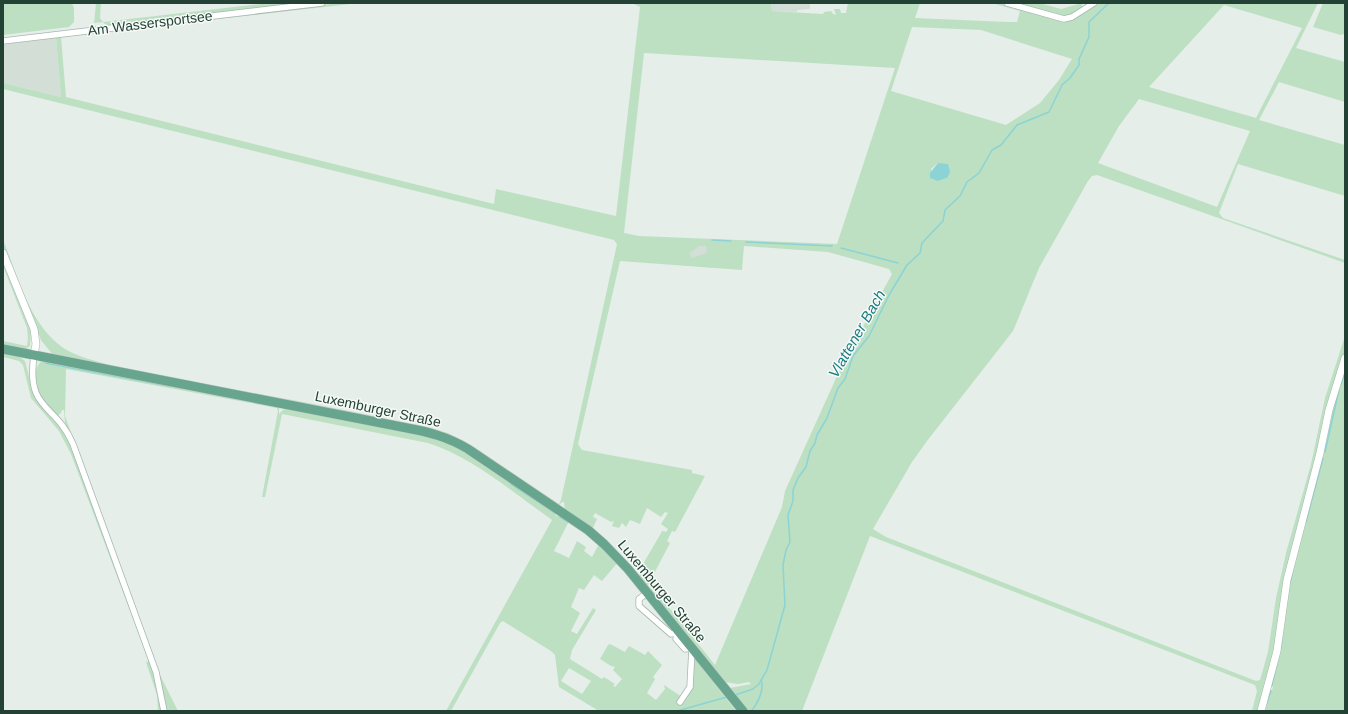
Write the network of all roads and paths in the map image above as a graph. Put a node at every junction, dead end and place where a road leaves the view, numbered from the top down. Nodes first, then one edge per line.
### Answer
1 (322, 3) edge
2 (1007, 3) edge
3 (1094, 3) edge
4 (3, 41) edge
5 (3, 253) edge
6 (3, 349) edge
7 (34, 355) junction
8 (1345, 358) edge
9 (647, 592) junction
10 (678, 632) junction
11 (692, 648) junction
12 (680, 702) dead end
13 (164, 711) edge
14 (743, 711) edge
15 (1261, 711) edge

1 - 4 street, Am Wassersportsee
2 - 3 street
5 - 7 street
6 - 7 main road, Luxemburger Straße
7 - 9 main road, Luxemburger Straße
7 - 13 street
8 - 15 street
9 - 10 main road, Luxemburger Straße
9 - 10 street
10 - 11 main road, Luxemburger Straße
11 - 12 street
11 - 14 main road, Luxemburger Straße

